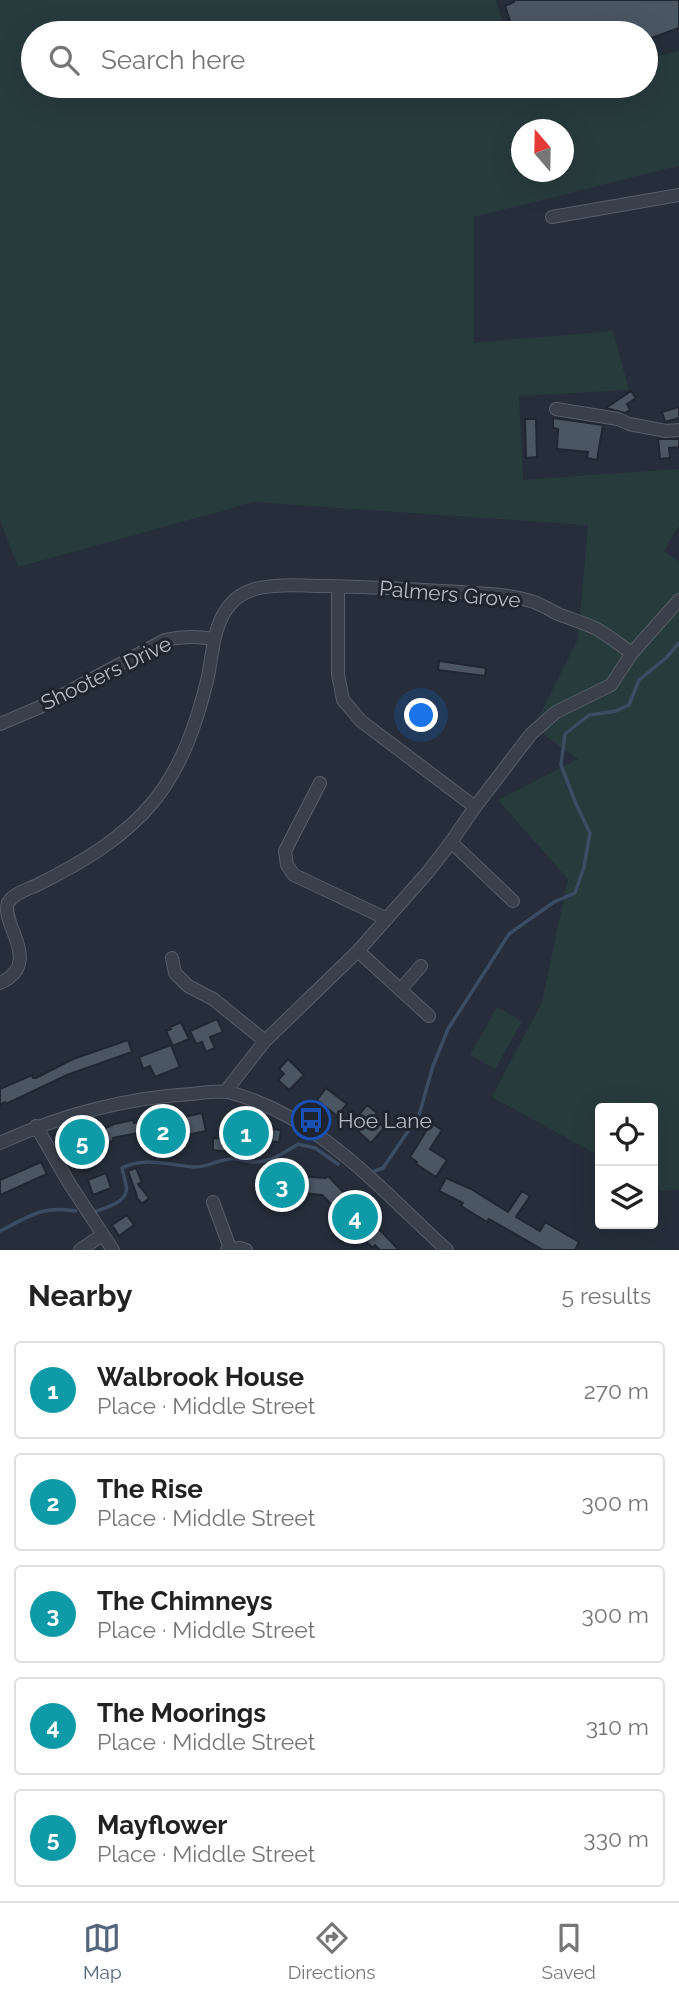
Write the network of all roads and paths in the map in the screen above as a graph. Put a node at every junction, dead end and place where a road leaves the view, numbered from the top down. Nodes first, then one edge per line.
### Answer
1 (679, 195) edge
2 (552, 217) dead end
3 (556, 409) dead end
4 (679, 430) edge
5 (338, 587) junction
6 (679, 600) edge
7 (214, 639) junction
8 (632, 653) junction
9 (0, 724) edge
10 (320, 783) dead end
11 (475, 807) junction
12 (451, 842) junction
13 (4, 901) edge
14 (513, 901) dead end
15 (387, 919) junction
16 (358, 951) junction
17 (172, 958) dead end
18 (421, 966) dead end
19 (0, 983) edge
20 (401, 989) junction
21 (429, 1016) dead end
22 (265, 1041) junction
23 (225, 1092) junction
24 (36, 1126) junction
25 (0, 1143) edge
26 (213, 1202) dead end
27 (102, 1235) junction
28 (229, 1249) edge
29 (80, 1250) edge
30 (113, 1250) edge
31 (247, 1250) edge
32 (447, 1250) edge

1 - 2 street
3 - 4 street
5 - 7 street, Palmers Grove
5 - 8 street, Palmers Grove
5 - 11 street
6 - 8 street
7 - 9 street, Shooters Drive
7 - 13 street
8 - 11 street
10 - 15 street
11 - 12 street
12 - 14 street
12 - 15 street
13 - 19 street
15 - 16 street
16 - 20 street
16 - 22 street
17 - 22 street
18 - 20 street
20 - 21 street
22 - 23 street
23 - 24 street
23 - 32 street
24 - 25 street
24 - 27 street
26 - 28 street
27 - 29 street
27 - 30 street
28 - 31 street

